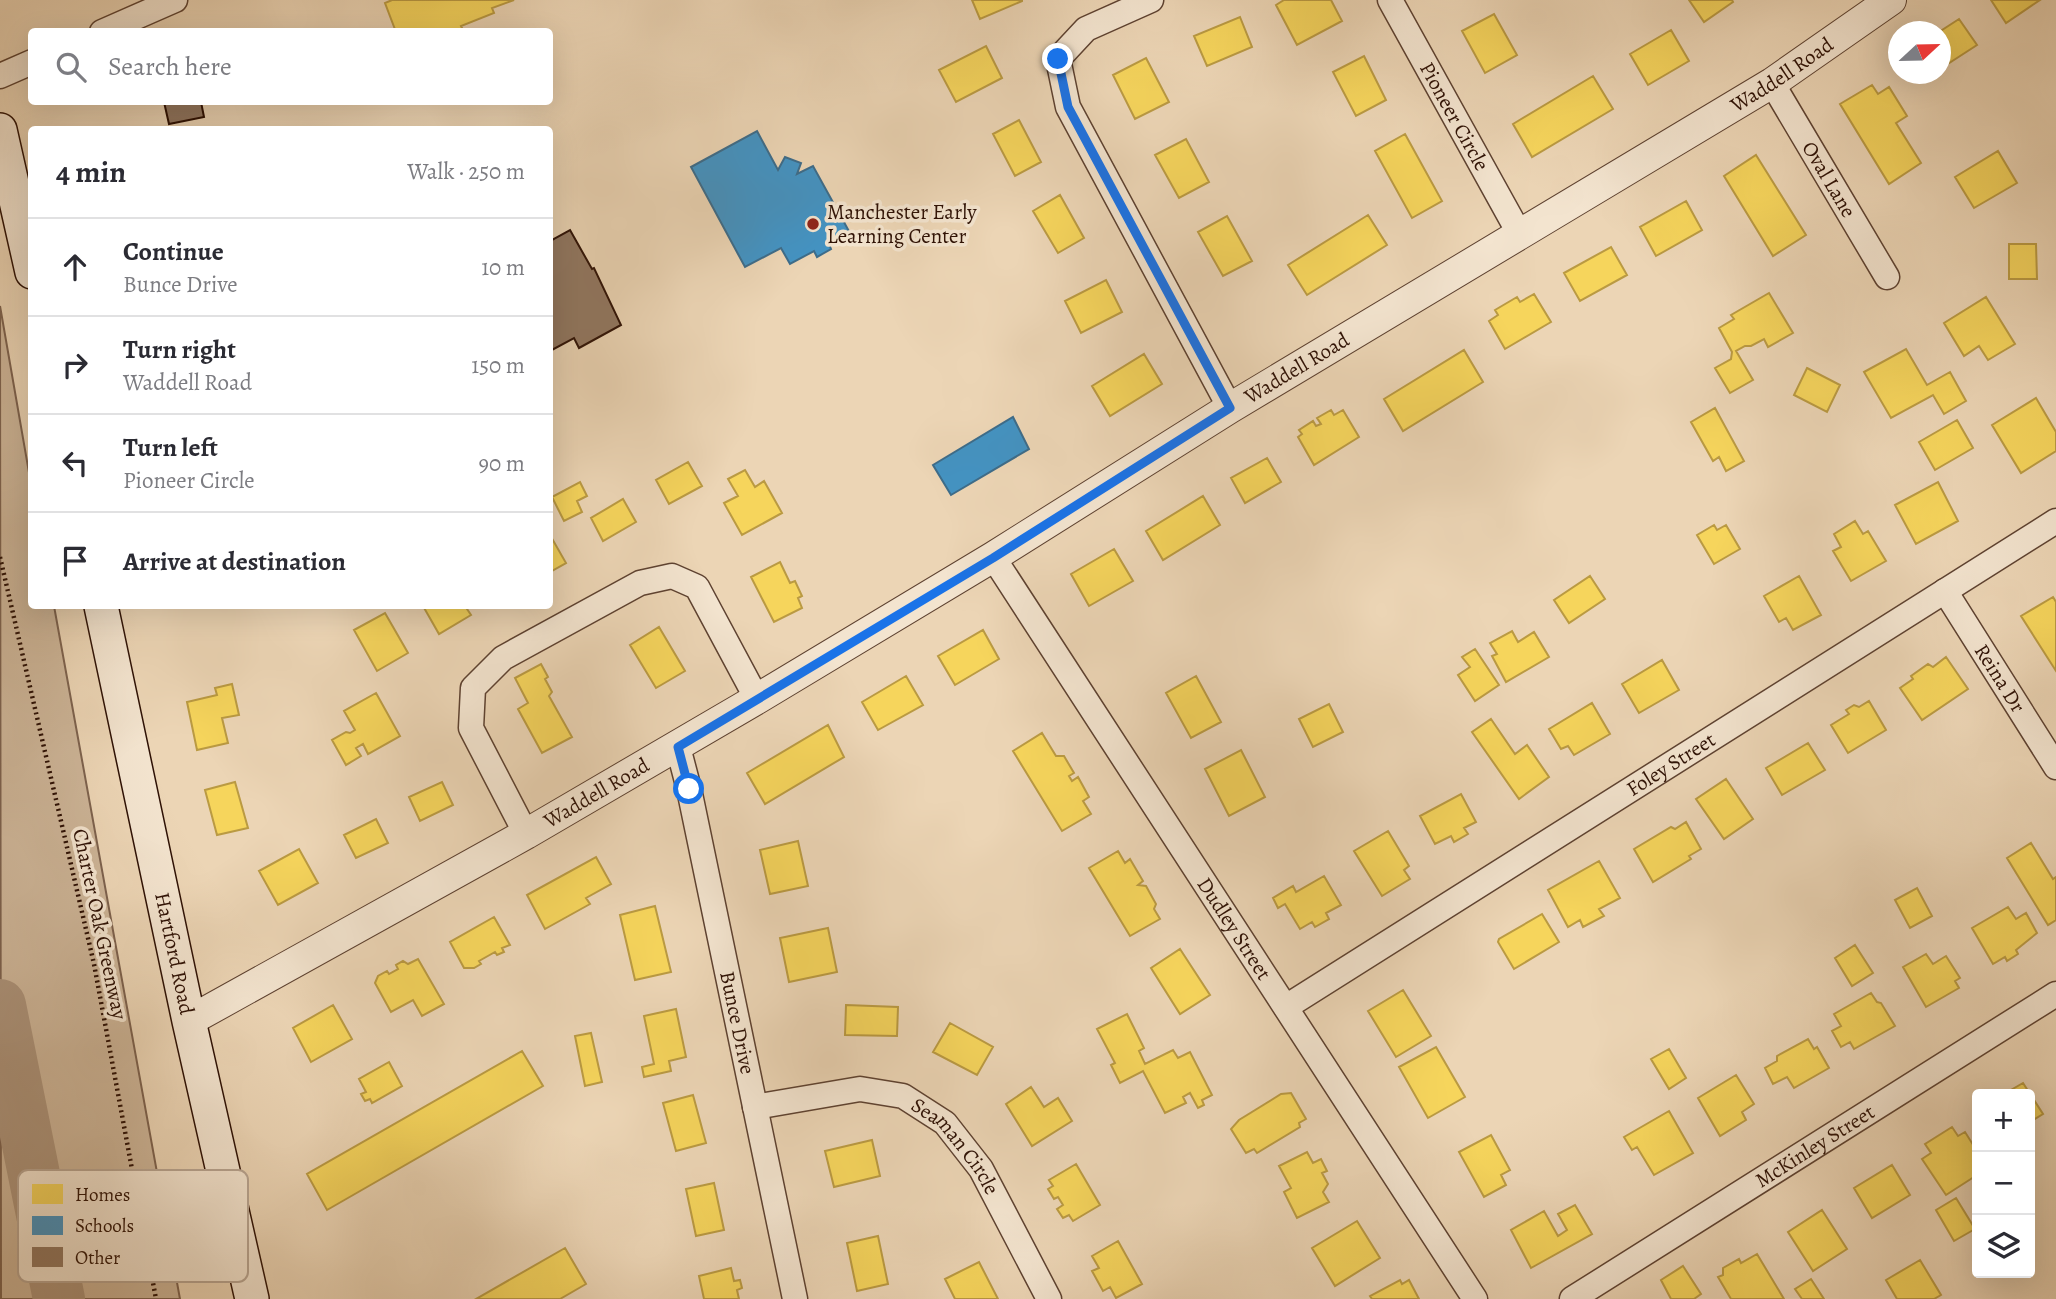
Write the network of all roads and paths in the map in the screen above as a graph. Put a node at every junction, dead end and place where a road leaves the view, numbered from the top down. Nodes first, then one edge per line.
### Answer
1 (175, 0) edge
2 (1151, 0) edge
3 (1390, 0) edge
4 (1891, 0) edge
5 (112, 28) edge
6 (28, 64) edge
7 (0, 76) edge
8 (1772, 83) junction
9 (0, 131) edge
10 (1519, 233) junction
11 (28, 254) edge
12 (1886, 277) dead end
13 (1230, 408) junction
14 (2056, 521) edge
15 (0, 557) edge
16 (993, 558) junction
17 (1945, 591) junction
18 (102, 609) edge
19 (757, 699) junction
20 (678, 747) junction
21 (2056, 767) edge
22 (526, 834) junction
23 (2056, 994) edge
24 (1286, 1007) junction
25 (188, 1021) junction
26 (755, 1107) junction
27 (132, 1170) edge
28 (223, 1170) edge
29 (248, 1278) edge
30 (253, 1299) edge
31 (795, 1299) edge
32 (1049, 1299) edge
33 (1475, 1299) edge
34 (1572, 1299) edge

1 - 5 street
2 - 13 street
3 - 10 street, Pioneer Circle
4 - 8 street, Waddell Road
6 - 7 street
8 - 10 street, Waddell Road
8 - 12 street, Oval Lane
9 - 11 main road
10 - 13 street, Waddell Road
13 - 16 street, Waddell Road
14 - 17 street, Foley Street
15 - 27 path, Charter Oak Greenway
16 - 19 street, Waddell Road
16 - 24 street, Dudley Street
17 - 21 street, Reina Dr
17 - 24 street, Foley Street
18 - 25 main road, Hartford Road
19 - 20 street, Waddell Road
19 - 22 street
20 - 22 street, Waddell Road
20 - 26 street, Bunce Drive
22 - 25 street, Waddell Road
23 - 34 street, McKinley Street
24 - 33 street, Dudley Street
25 - 28 main road, Hartford Road
26 - 31 street, Bunce Drive
26 - 32 street, Seaman Circle
29 - 30 main road, Hartford Road

